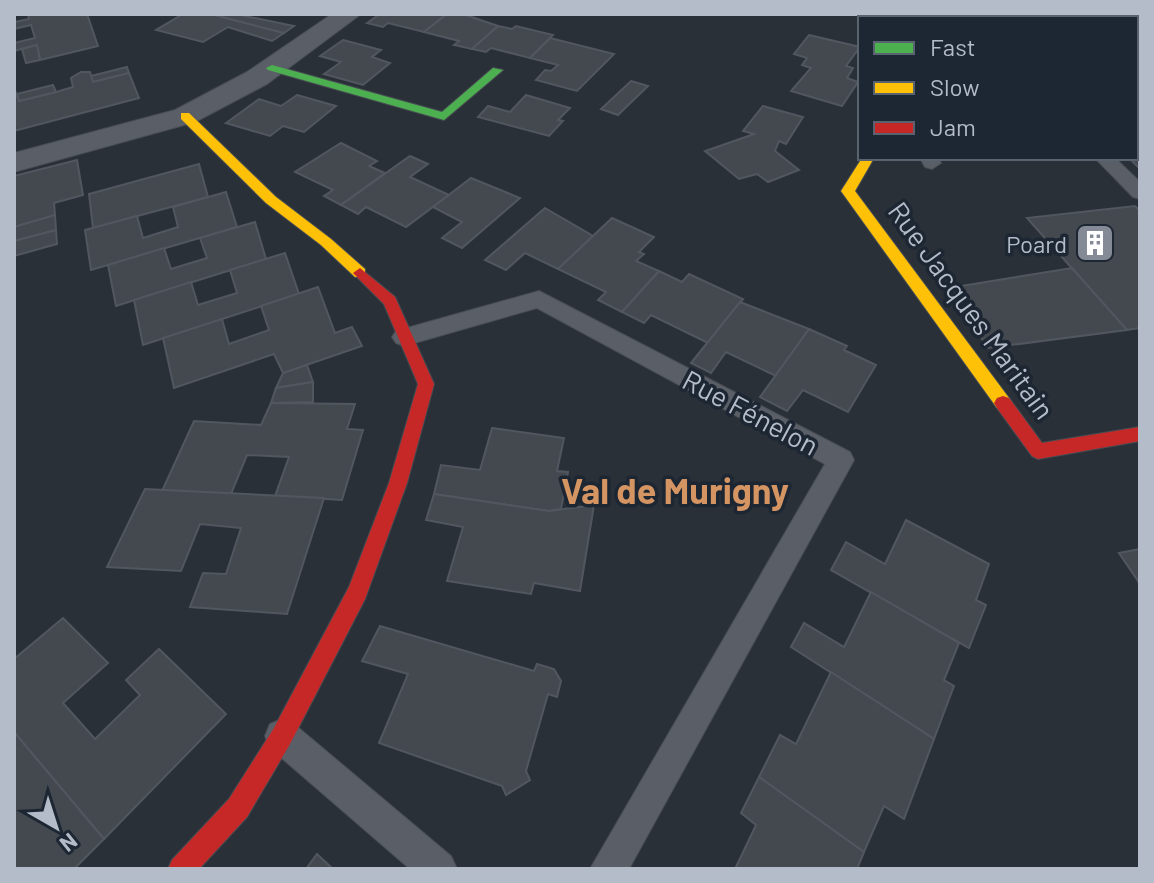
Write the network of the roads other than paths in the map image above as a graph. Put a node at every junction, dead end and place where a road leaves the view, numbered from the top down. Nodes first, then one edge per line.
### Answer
1 (349, 14) edge
2 (272, 68) junction
3 (497, 70) dead end
4 (185, 116) junction
5 (867, 160) edge
6 (1106, 160) edge
7 (14, 163) edge
8 (1140, 193) edge
9 (404, 337) junction
10 (1140, 434) edge
11 (282, 736) junction
12 (181, 869) edge
13 (438, 869) edge
14 (609, 869) edge

1 - 2 street
2 - 3 street
2 - 4 street
4 - 7 street
4 - 9 street
5 - 10 street, Rue Jacques Maritain
6 - 8 lane
9 - 11 street
9 - 14 lane, Rue Fénelon
11 - 12 street
11 - 13 lane

